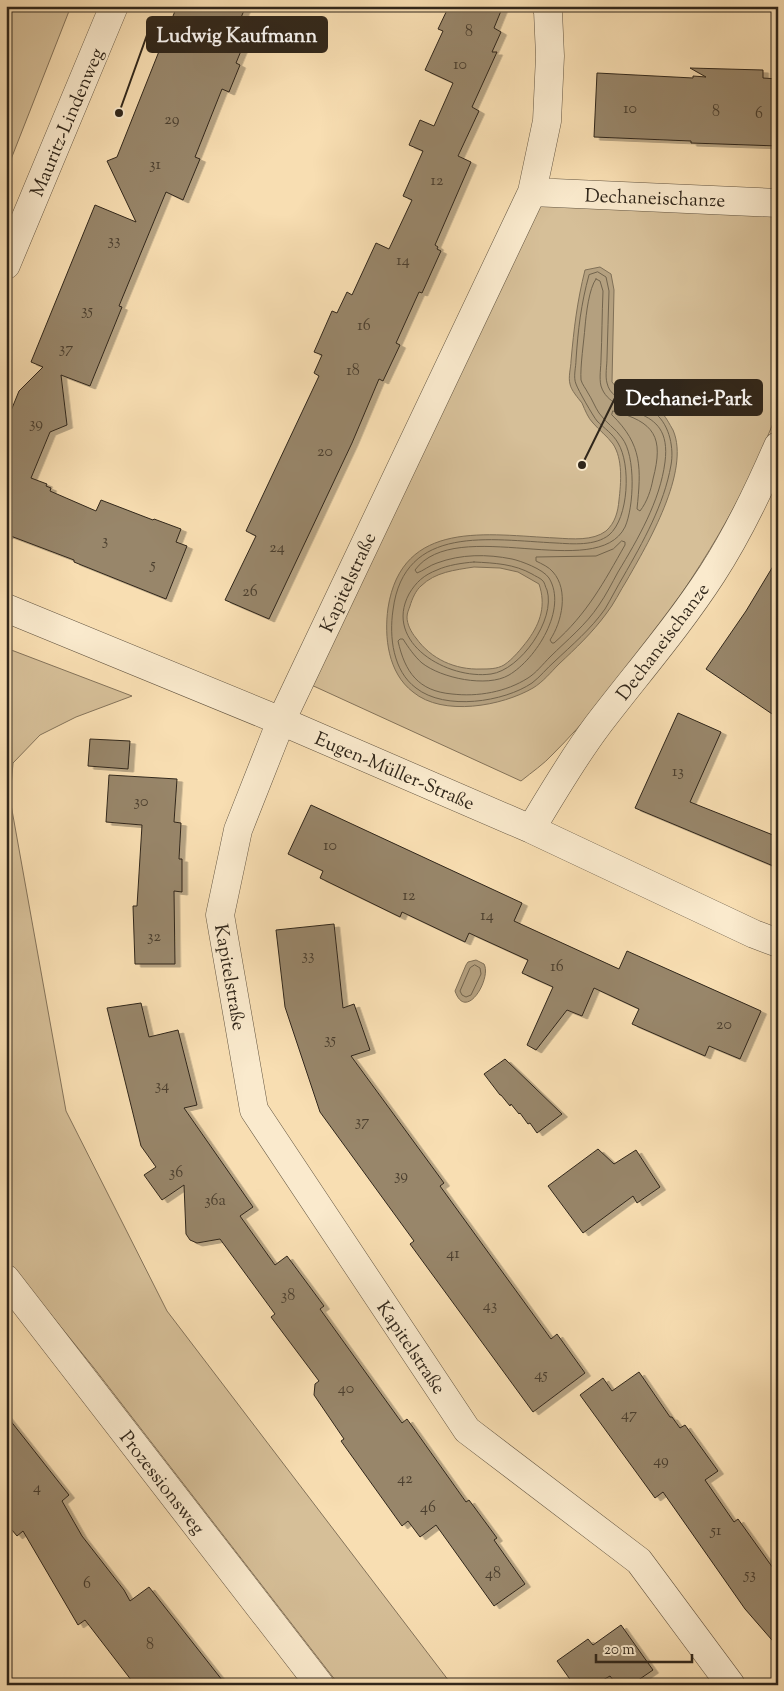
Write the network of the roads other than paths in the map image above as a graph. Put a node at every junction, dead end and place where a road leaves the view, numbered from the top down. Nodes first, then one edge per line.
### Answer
1 (114, 6) edge
2 (546, 6) edge
3 (532, 192) junction
4 (778, 203) edge
5 (6, 265) edge
6 (778, 446) edge
7 (6, 608) edge
8 (281, 720) junction
9 (531, 829) junction
10 (778, 943) edge
11 (6, 1279) edge
12 (320, 1685) edge
13 (731, 1685) edge

1 - 5 street, Mauritz-Lindenweg
2 - 3 street, Kapitelstraße
3 - 4 street, Dechaneischanze
3 - 8 street, Kapitelstraße
6 - 9 street, Dechaneischanze
7 - 8 street, Eugen-Müller-Straße
8 - 9 street, Eugen-Müller-Straße
8 - 13 street, Kapitelstraße
9 - 10 street, Eugen-Müller-Straße
11 - 12 street, Prozessionsweg

